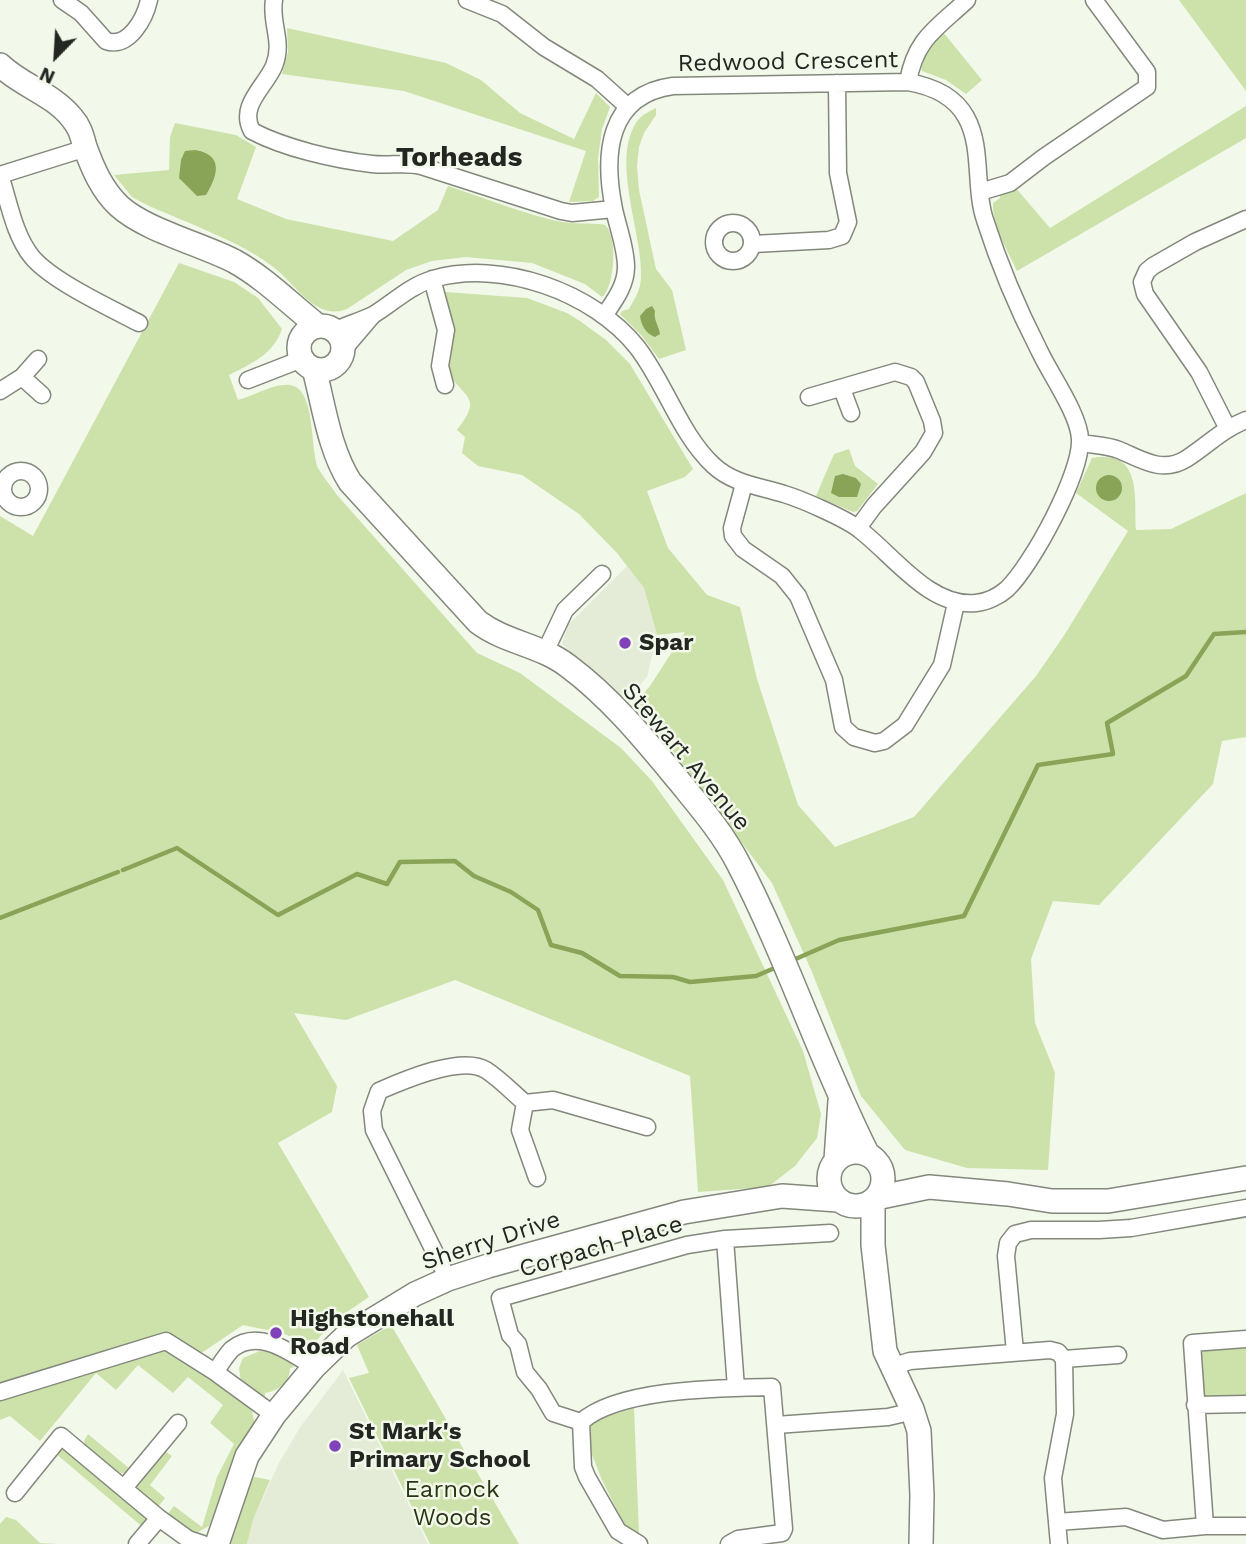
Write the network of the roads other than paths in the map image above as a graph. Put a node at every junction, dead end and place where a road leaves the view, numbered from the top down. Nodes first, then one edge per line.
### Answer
1 (62, 0) edge
2 (149, 0) edge
3 (274, 0) edge
4 (467, 0) edge
5 (967, 0) edge
6 (1094, 0) edge
7 (0, 65) edge
8 (908, 82) junction
9 (837, 83) junction
10 (627, 106) junction
11 (86, 148) junction
12 (0, 175) edge
13 (980, 192) junction
14 (614, 209) junction
15 (1246, 219) edge
16 (752, 244) dead end
17 (432, 279) junction
18 (285, 300) junction
19 (604, 316) junction
20 (139, 323) dead end
21 (333, 342) junction
22 (305, 356) junction
23 (38, 359) dead end
24 (22, 377) junction
25 (248, 380) dead end
26 (445, 385) dead end
27 (842, 389) junction
28 (0, 391) edge
29 (42, 395) dead end
30 (809, 397) dead end
31 (851, 413) dead end
32 (1246, 420) edge
33 (329, 425) junction
34 (1227, 427) junction
35 (1081, 443) junction
36 (744, 484) junction
37 (858, 528) junction
38 (602, 573) dead end
39 (956, 603) junction
40 (545, 652) junction
41 (840, 1099) junction
42 (524, 1103) junction
43 (647, 1127) dead end
44 (874, 1160) junction
45 (833, 1164) junction
46 (537, 1178) dead end
47 (1246, 1178) edge
48 (929, 1186) junction
49 (782, 1196) junction
50 (875, 1199) junction
51 (842, 1202) junction
52 (1246, 1208) edge
53 (830, 1233) dead end
54 (725, 1239) junction
55 (873, 1245) junction
56 (448, 1279) junction
57 (1246, 1339) edge
58 (1015, 1352) junction
59 (1118, 1355) dead end
60 (1064, 1359) junction
61 (314, 1367) junction
62 (891, 1367) junction
63 (215, 1372) junction
64 (736, 1388) junction
65 (0, 1392) edge
66 (1246, 1404) edge
67 (1195, 1405) junction
68 (912, 1409) junction
69 (274, 1415) junction
70 (581, 1422) junction
71 (178, 1423) dead end
72 (776, 1425) junction
73 (124, 1488) junction
74 (15, 1493) dead end
75 (159, 1518) junction
76 (1057, 1522) junction
77 (1205, 1526) junction
78 (1246, 1526) edge
79 (137, 1544) edge
80 (203, 1544) edge
81 (217, 1544) edge
82 (639, 1544) edge
83 (729, 1544) edge
84 (921, 1544) edge
85 (1059, 1544) edge

1 - 2 street
3 - 14 street
4 - 10 street
5 - 8 street
6 - 13 street
7 - 11 street, Stewart Avenue
8 - 9 street, Redwood Crescent
8 - 13 street, Redwood Crescent
9 - 10 street, Redwood Crescent
9 - 16 street
10 - 14 street
11 - 12 street
11 - 18 street, Stewart Avenue
12 - 20 street
13 - 35 street, Redwood Crescent
14 - 19 street
15 - 34 street
17 - 19 street
17 - 21 street
17 - 26 street
18 - 21 street, Stewart Avenue
18 - 22 street, Stewart Avenue
19 - 36 street
21 - 22 street
21 - 22 street
21 - 33 street, Stewart Avenue
22 - 25 street
22 - 33 street, Stewart Avenue
23 - 24 street
24 - 28 street
24 - 29 street
27 - 30 street
27 - 31 street
27 - 37 street
32 - 34 street
33 - 40 street, Stewart Avenue
34 - 35 street
35 - 39 street
36 - 37 street
36 - 39 street
37 - 39 street
38 - 40 street
40 - 41 street, Stewart Avenue
41 - 44 street, Stewart Avenue
41 - 45 street, Stewart Avenue
42 - 43 street
42 - 46 street
42 - 56 street
44 - 45 street
44 - 48 street
44 - 50 street
45 - 49 street, Sherry Drive
45 - 51 street
47 - 48 street
48 - 50 street
49 - 51 street, Sherry Drive
49 - 56 street, Sherry Drive
50 - 51 street
50 - 55 street
51 - 55 street
52 - 58 street
53 - 54 street, Corpach Place
54 - 64 street
54 - 70 street, Corpach Place
55 - 62 street
56 - 61 street, Sherry Drive
57 - 67 street
58 - 60 street
58 - 62 street
59 - 60 street
60 - 76 street
61 - 63 street
61 - 69 street, Sherry Drive
62 - 68 street
63 - 65 street
63 - 69 street
64 - 70 street
64 - 72 street
66 - 67 street
67 - 77 street
68 - 72 street
68 - 84 street
69 - 81 street, Sherry Drive
70 - 82 street
71 - 73 street
72 - 83 street
73 - 74 street
73 - 75 street
75 - 79 street
75 - 80 street
76 - 77 street
76 - 85 street
77 - 78 street

